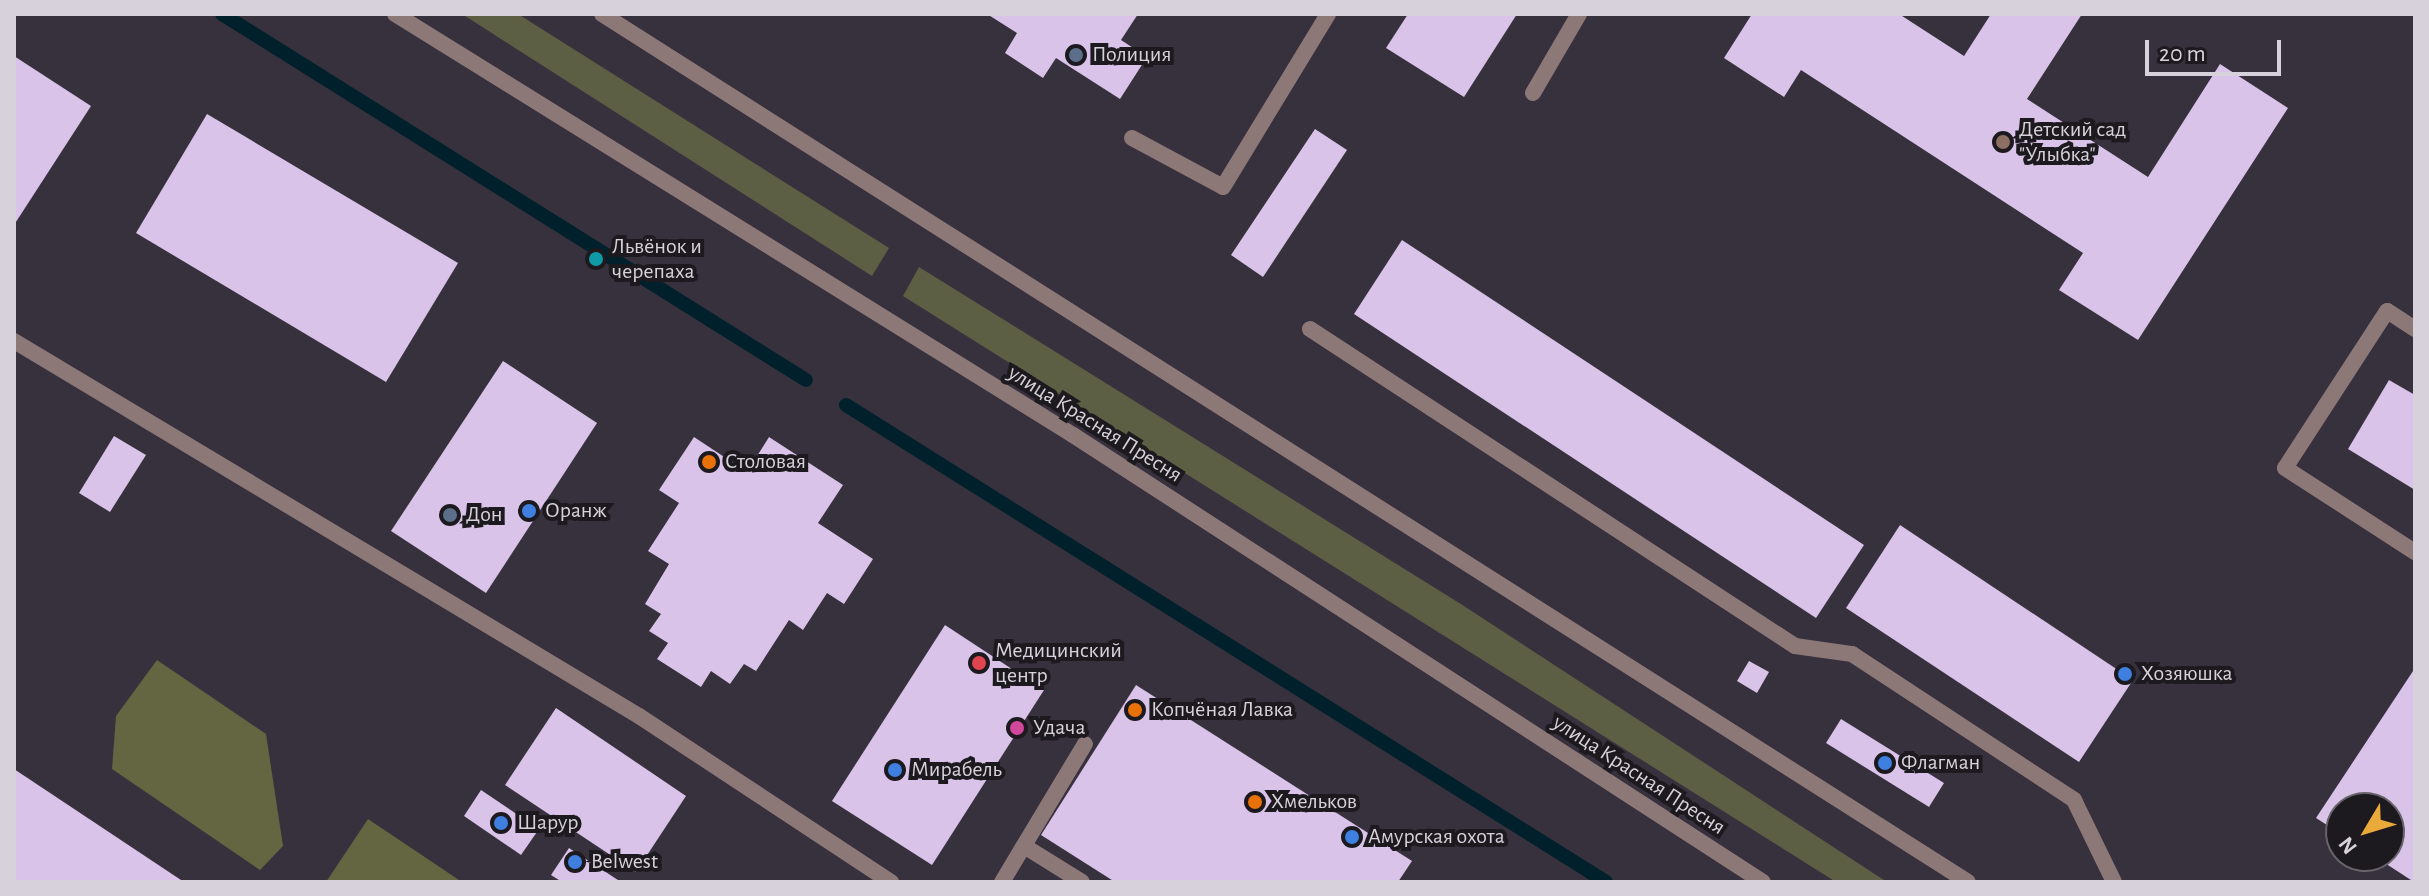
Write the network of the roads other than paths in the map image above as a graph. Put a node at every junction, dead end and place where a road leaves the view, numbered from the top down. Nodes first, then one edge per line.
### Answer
1 (395, 14) edge
2 (602, 14) edge
3 (1328, 14) edge
4 (1579, 14) edge
5 (1533, 93) dead end
6 (1132, 138) dead end
7 (1310, 329) dead end
8 (2415, 329) edge
9 (14, 341) edge
10 (2415, 552) edge
11 (1085, 744) dead end
12 (1024, 846) junction
13 (891, 882) edge
14 (1002, 882) edge
15 (1082, 882) edge
16 (1763, 882) edge
17 (1968, 882) edge
18 (2114, 882) edge

1 - 16 street, улица Красная Пресня
2 - 17 street
3 - 6 street
4 - 5 street
7 - 18 street
8 - 10 street
9 - 13 street
11 - 12 street
12 - 14 street
12 - 15 street

